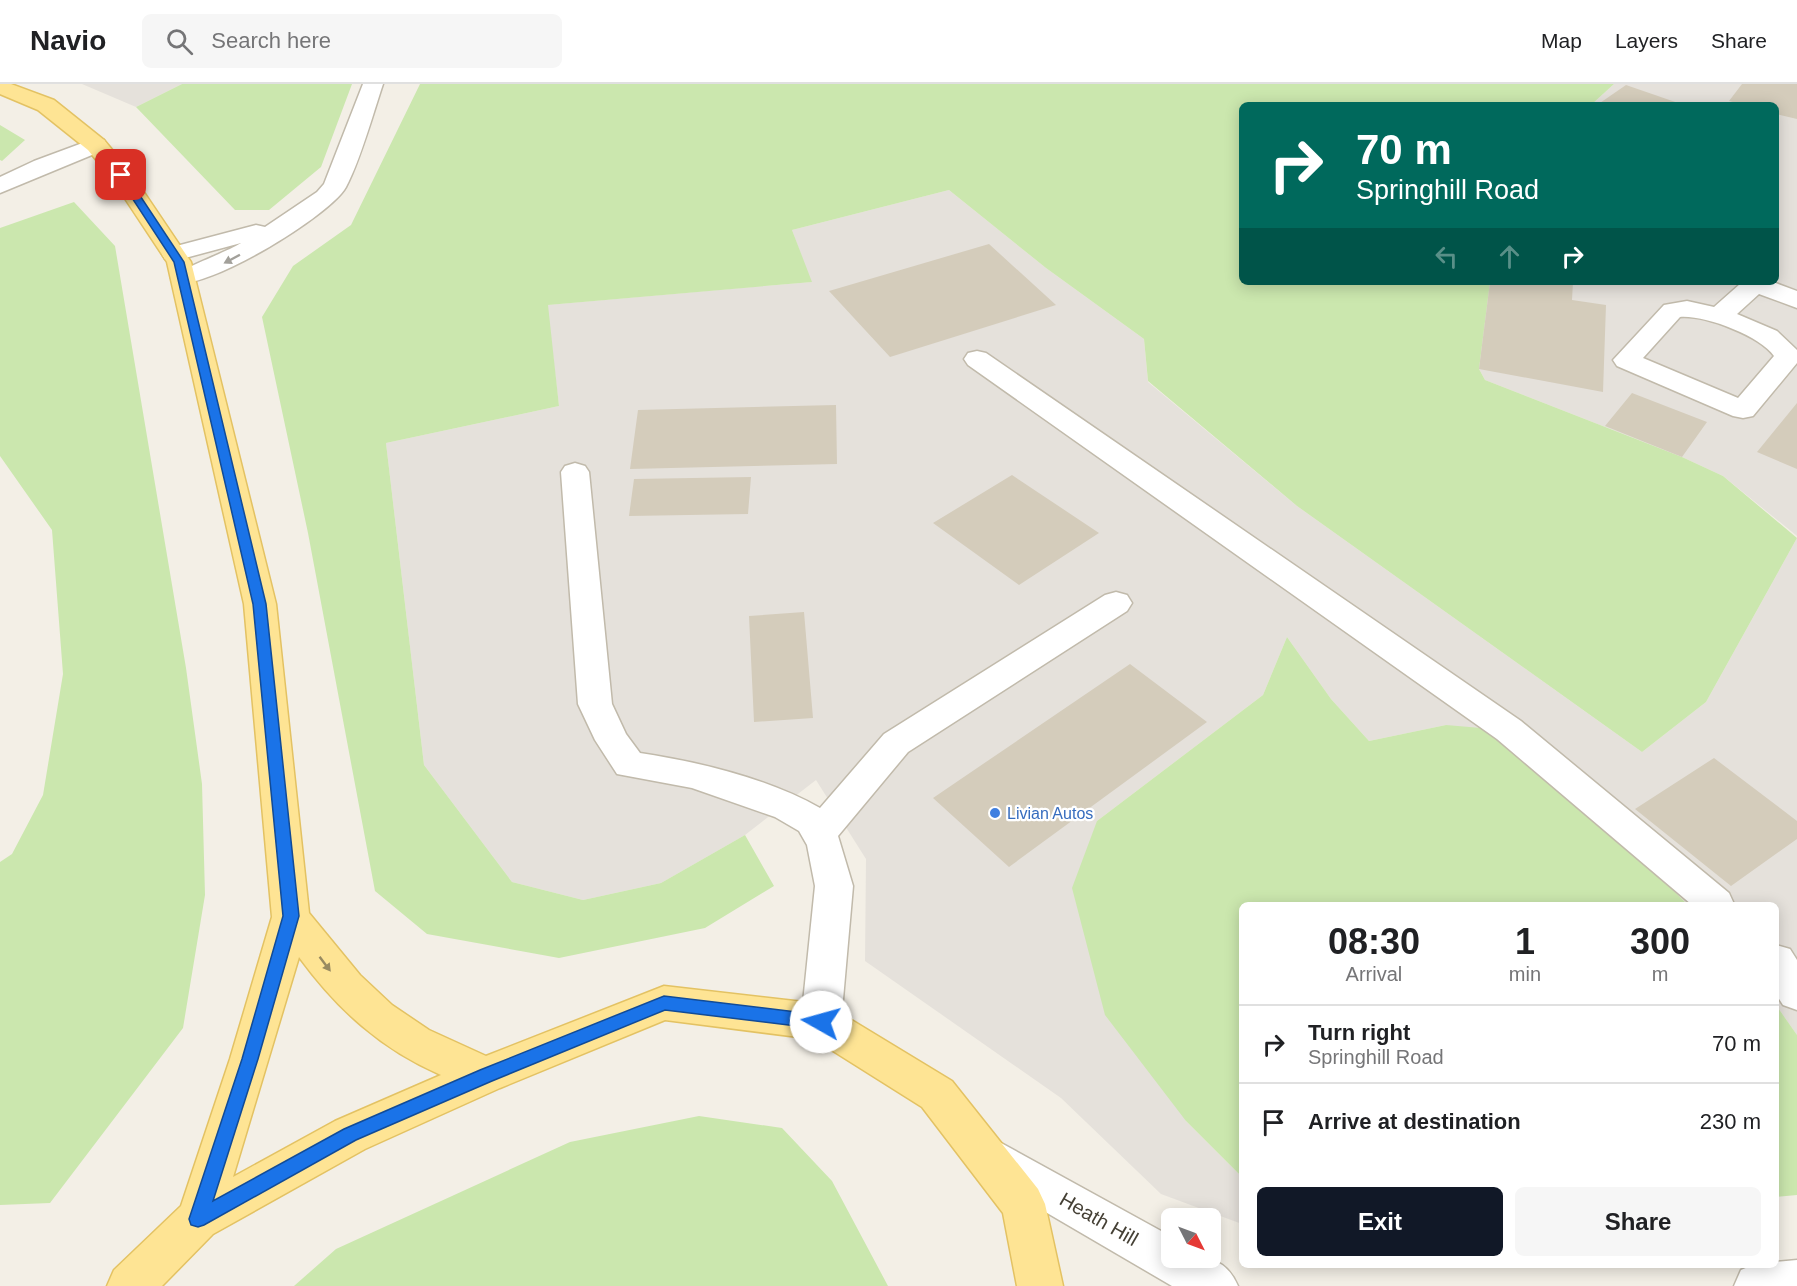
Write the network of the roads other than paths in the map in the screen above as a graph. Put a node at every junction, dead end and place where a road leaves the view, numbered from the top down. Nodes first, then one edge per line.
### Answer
1 (373, 84) edge
2 (0, 87) edge
3 (96, 145) junction
4 (5, 179) edge
5 (178, 266) junction
6 (1751, 285) edge
7 (1761, 285) edge
8 (1793, 293) edge
9 (1719, 316) junction
10 (977, 359) dead end
11 (575, 472) dead end
12 (1116, 603) dead end
13 (819, 834) junction
14 (1714, 902) edge
15 (291, 916) junction
16 (1779, 966) edge
17 (1797, 993) edge
18 (821, 1022) junction
19 (486, 1075) junction
20 (982, 1152) junction
21 (198, 1219) junction
22 (1797, 1282) edge
23 (130, 1286) edge
24 (1040, 1286) edge
25 (1215, 1286) edge
26 (1757, 1286) edge

1 - 5 street
2 - 3 main road
3 - 4 street
3 - 5 main road
5 - 15 main road
6 - 9 street
7 - 8 street
9 - 9 street
10 - 14 street
11 - 13 street
12 - 13 street
13 - 18 street
15 -> 19 main road
15 - 21 main road
16 - 17 street
18 - 19 main road
18 - 20 main road
19 - 21 main road
20 - 24 main road
20 - 25 street, Heath Hill
21 - 23 main road
22 - 26 street

